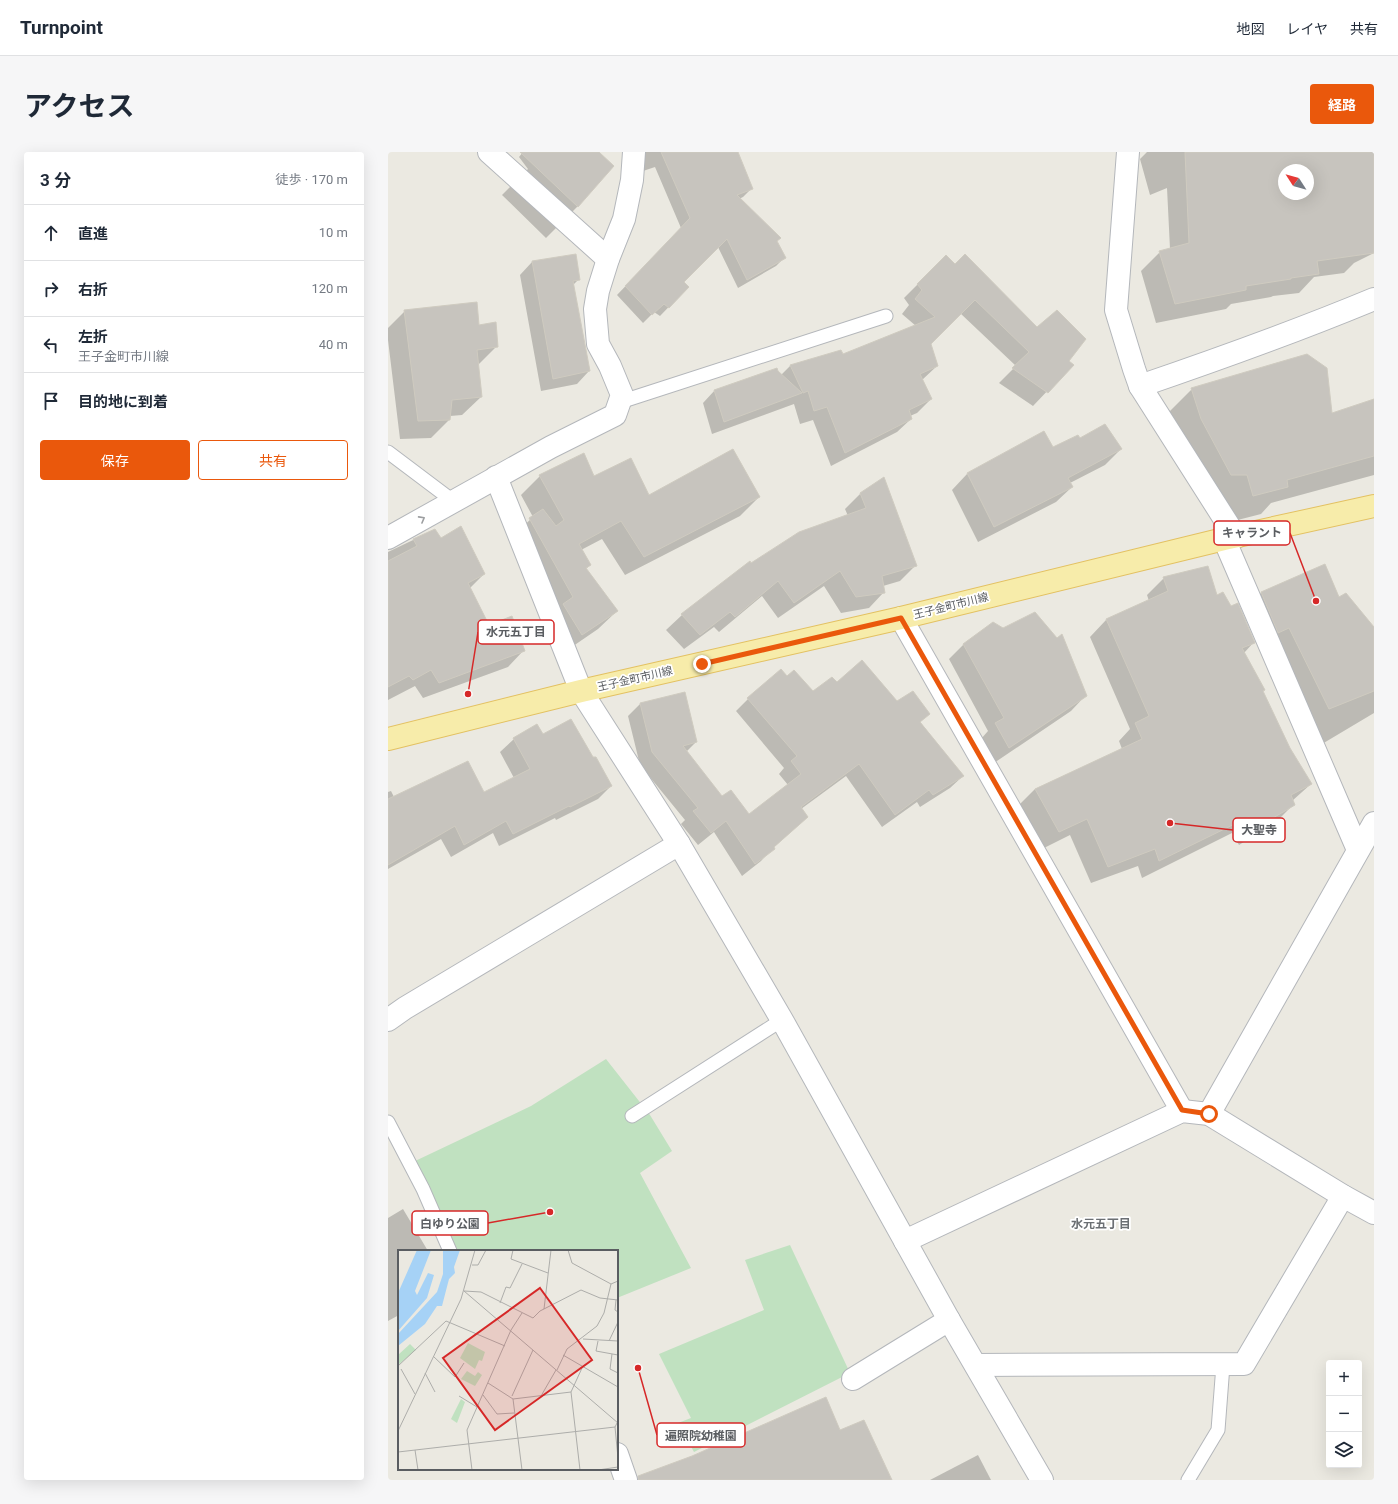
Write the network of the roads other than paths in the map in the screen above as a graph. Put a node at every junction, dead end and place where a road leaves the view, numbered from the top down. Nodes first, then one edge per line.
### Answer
1 (489, 152) edge
2 (634, 152) edge
3 (1128, 152) edge
4 (608, 258) junction
5 (1374, 299) edge
6 (886, 316) dead end
7 (1140, 386) junction
8 (620, 402) junction
9 (388, 452) edge
10 (496, 477) junction
11 (453, 501) junction
12 (1374, 506) edge
13 (388, 538) edge
14 (1230, 538) junction
15 (901, 618) junction
16 (581, 691) junction
17 (388, 739) edge
18 (1374, 823) edge
19 (679, 844) junction
20 (1358, 850) junction
21 (388, 1020) edge
22 (782, 1020) junction
23 (1182, 1110) junction
24 (1209, 1114) junction
25 (632, 1116) dead end
26 (388, 1122) edge
27 (1343, 1196) junction
28 (1374, 1213) edge
29 (905, 1241) junction
30 (450, 1250) edge
31 (949, 1320) junction
32 (976, 1365) junction
33 (1223, 1365) junction
34 (853, 1379) dead end
35 (618, 1457) edge
36 (626, 1480) edge
37 (1042, 1480) edge
38 (1188, 1480) edge

1 - 4 street
2 - 4 street
3 - 7 street
4 - 8 street
5 - 7 street
6 - 8 lane
7 - 14 street
8 - 10 street
9 - 11 lane
10 - 11 street
10 - 16 street
13 -> 11 street
12 - 14 main road, 王子金町市川線
14 - 15 main road, 王子金町市川線
14 - 20 street
15 - 16 main road, 王子金町市川線
15 - 23 street
16 - 17 main road, 王子金町市川線
16 - 19 street
18 - 20 street
19 - 21 street
19 - 22 street
20 - 24 street
22 - 25 lane
22 - 29 street
23 - 24 street
23 - 29 street
24 - 27 street
26 - 30 lane
27 - 28 street
27 - 33 street
29 - 31 street
31 - 32 street
31 - 34 street
32 - 33 street
32 - 37 street
33 - 38 lane
35 - 36 street

